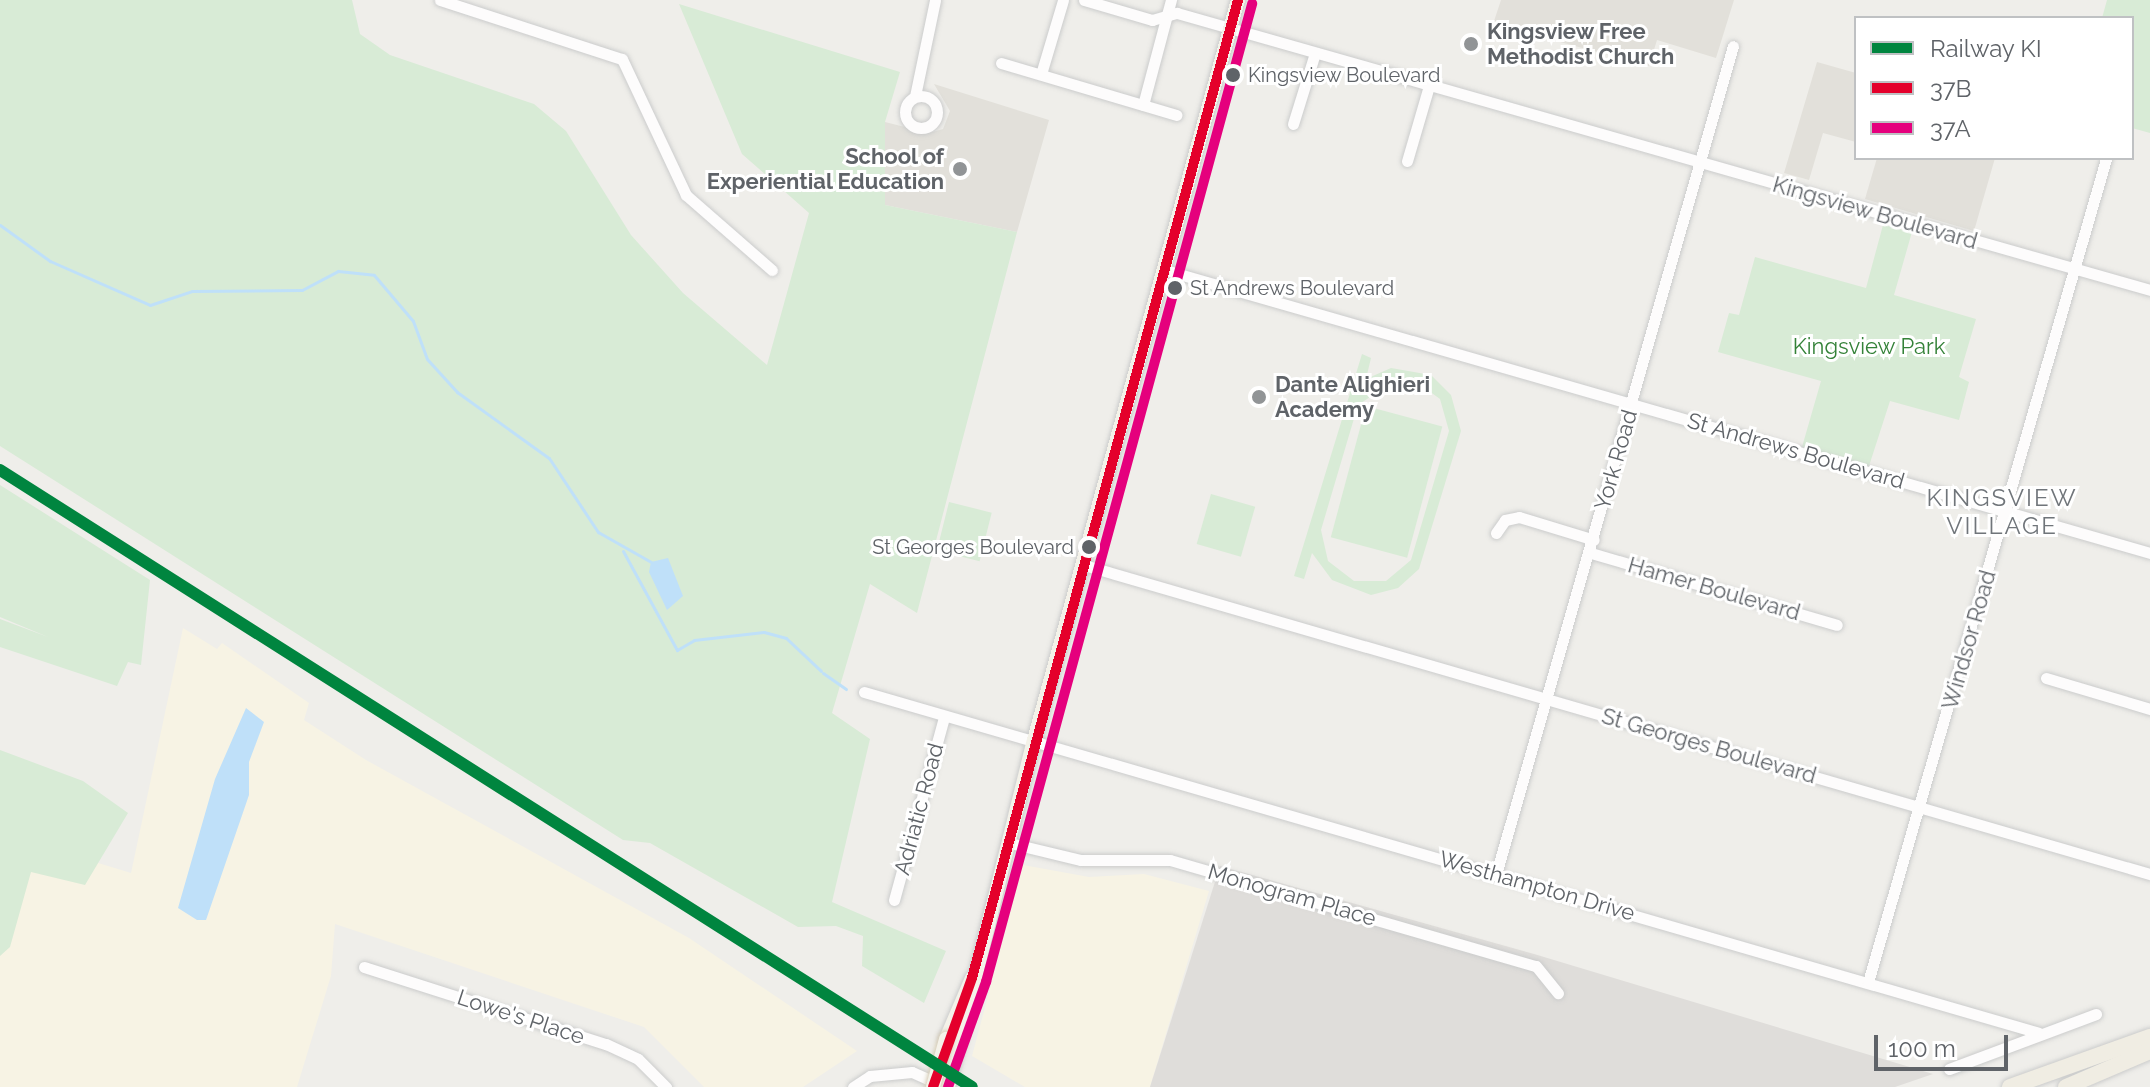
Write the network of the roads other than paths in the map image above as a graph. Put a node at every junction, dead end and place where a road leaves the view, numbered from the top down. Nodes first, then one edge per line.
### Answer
1 (440, 0) edge
2 (1063, 0) edge
3 (1084, 0) edge
4 (1171, 0) edge
5 (1238, 0) edge
6 (933, 1) edge
7 (1166, 14) junction
8 (1231, 30) junction
9 (1733, 46) dead end
10 (1315, 53) junction
11 (1001, 63) dead end
12 (1041, 74) junction
13 (1429, 86) junction
14 (915, 96) dead end
15 (1143, 105) junction
16 (1176, 115) dead end
17 (1293, 124) dead end
18 (2106, 160) edge
19 (1407, 161) dead end
20 (1700, 163) junction
21 (772, 270) dead end
22 (1165, 270) junction
23 (2074, 270) junction
24 (2150, 290) edge
25 (1633, 404) junction
26 (2006, 512) junction
27 (1496, 533) dead end
28 (1594, 540) junction
29 (1591, 553) junction
30 (2150, 553) edge
31 (1084, 565) junction
32 (1837, 625) dead end
33 (2046, 678) dead end
34 (864, 692) dead end
35 (1545, 698) junction
36 (2150, 709) edge
37 (944, 717) junction
38 (1034, 740) junction
39 (1921, 806) junction
40 (1010, 843) junction
41 (1496, 874) junction
42 (2150, 874) edge
43 (894, 900) dead end
44 (364, 967) dead end
45 (972, 978) junction
46 (1868, 982) junction
47 (1558, 993) dead end
48 (2096, 1014) dead end
49 (2039, 1033) junction
50 (2150, 1037) edge
51 (2150, 1051) edge
52 (1949, 1069) dead end
53 (666, 1087) edge
54 (853, 1087) edge
55 (933, 1087) edge
56 (946, 1087) edge
57 (2010, 1087) edge
58 (2066, 1087) edge

1 - 21 street
2 - 12 street
3 - 7 street, Kingsview Boulevard
4 - 7 street
5 - 8 main road
6 - 14 street
7 - 8 street, Kingsview Boulevard
7 - 15 street
8 - 10 street, Kingsview Boulevard
8 - 22 main road
9 - 20 street, York Road
10 - 13 street, Kingsview Boulevard
10 - 17 street
11 - 12 street
12 - 15 street
13 - 19 street
13 - 20 street, Kingsview Boulevard
15 - 16 street
18 - 23 street, Windsor Road
20 - 23 street, Kingsview Boulevard
20 - 25 street, York Road
22 - 25 street, St Andrews Boulevard
22 - 31 main road
23 - 24 street, Kingsview Boulevard
23 - 26 street, Windsor Road
25 - 26 street, St Andrews Boulevard
25 - 28 street, York Road
26 - 30 street, St Andrews Boulevard
26 - 39 street, Windsor Road
27 - 28 street
28 - 29 street, York Road
29 - 32 street, Hamer Boulevard
29 - 35 street, York Road
31 - 35 street, St Georges Boulevard
31 - 38 main road
33 - 36 street
34 - 37 street, Westhampton Drive
35 - 39 street, St Georges Boulevard
35 - 41 street, York Road
37 - 38 street, Westhampton Drive
37 - 43 street, Adriatic Road
38 - 40 main road
38 - 41 street, Westhampton Drive
39 - 42 street, St Georges Boulevard
39 - 46 street, Windsor Road
40 - 45 main road
40 - 47 street, Monogram Place
41 - 46 street, Westhampton Drive
44 - 53 street, Lowe's Place
45 - 55 main road, bridge
45 - 56 main road
46 - 49 street, Westhampton Drive
48 - 49 street
49 - 52 street
50 - 57 highway
51 - 58 highway
54 - 56 street

